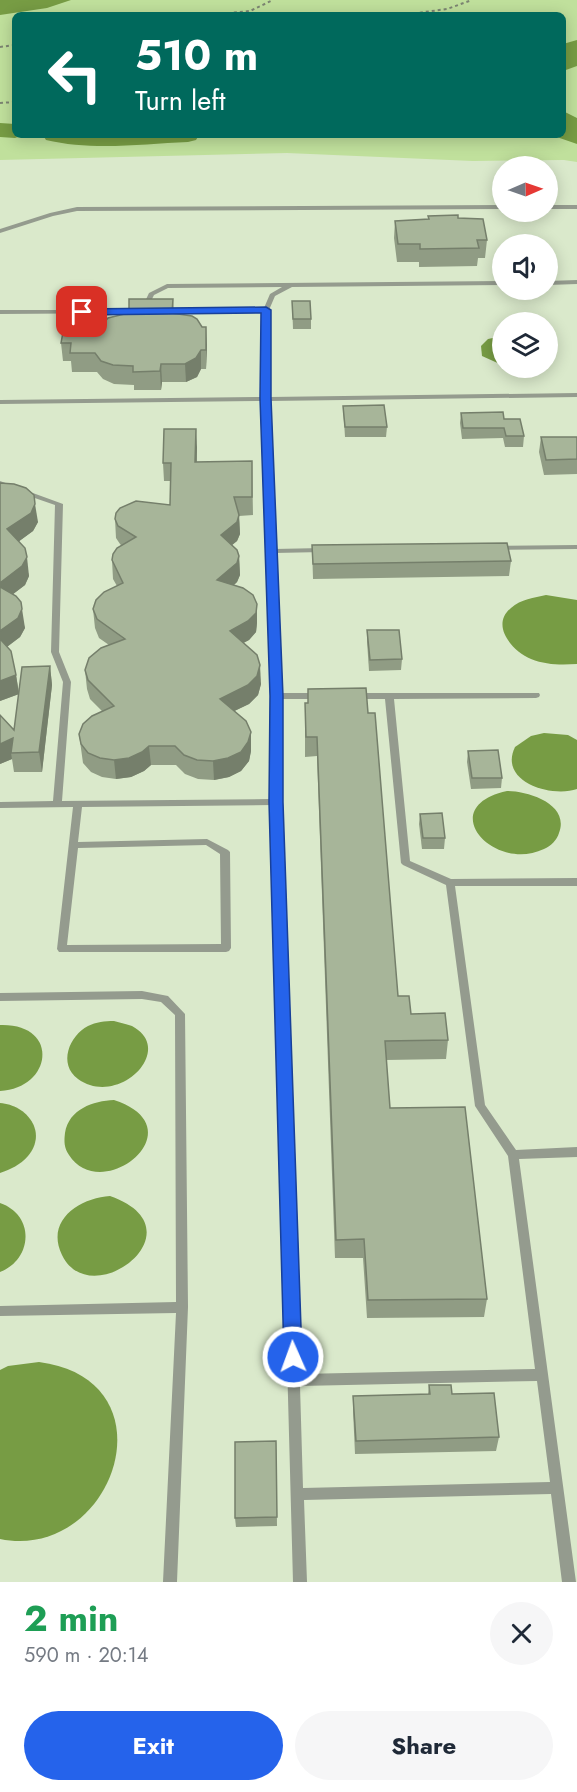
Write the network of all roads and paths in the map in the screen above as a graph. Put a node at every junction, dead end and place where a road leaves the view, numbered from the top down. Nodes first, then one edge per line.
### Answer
1 (273, 0) edge
2 (472, 0) edge
3 (240, 12) edge
4 (424, 12) edge
5 (492, 207) edge
6 (558, 207) edge
7 (577, 207) edge
8 (0, 231) edge
9 (577, 282) edge
10 (492, 283) edge
11 (558, 283) edge
12 (291, 285) junction
13 (266, 310) junction
14 (144, 311) junction
15 (0, 312) edge
16 (577, 395) edge
17 (265, 398) junction
18 (0, 402) edge
19 (0, 483) edge
20 (577, 547) edge
21 (483, 548) edge
22 (271, 550) junction
23 (330, 550) edge
24 (536, 695) dead end
25 (276, 696) junction
26 (333, 696) edge
27 (344, 696) edge
28 (389, 696) junction
29 (276, 802) junction
30 (78, 804) junction
31 (0, 805) edge
32 (57, 805) junction
33 (74, 845) junction
34 (577, 882) edge
35 (450, 883) junction
36 (0, 997) edge
37 (577, 1152) edge
38 (513, 1155) junction
39 (182, 1307) junction
40 (0, 1311) edge
41 (542, 1375) junction
42 (294, 1380) junction
43 (556, 1488) junction
44 (297, 1494) junction
45 (170, 1582) edge
46 (300, 1582) edge
47 (569, 1582) edge

1 - 3 path
2 - 4 path
5 - 8 lane
6 - 7 lane
9 - 11 lane
10 - 12 lane
12 - 13 lane
12 - 14 lane
13 - 14 lane
13 - 17 lane
14 - 15 lane
16 - 17 lane
17 - 18 lane
17 - 22 lane
19 - 32 lane
20 - 21 lane
22 - 23 lane
22 - 25 lane
24 - 28 lane
25 - 26 lane
25 - 29 lane
27 - 28 lane
28 - 35 lane
29 - 30 lane
29 - 42 lane
30 - 32 lane
30 - 33 lane
31 - 32 lane
33 - 33 lane
34 - 35 lane
35 - 38 lane
36 - 39 lane
37 - 38 lane
38 - 41 lane
39 - 40 lane
39 - 45 lane
41 - 42 lane
41 - 43 lane
42 - 44 lane
43 - 44 lane
43 - 47 lane
44 - 46 lane

